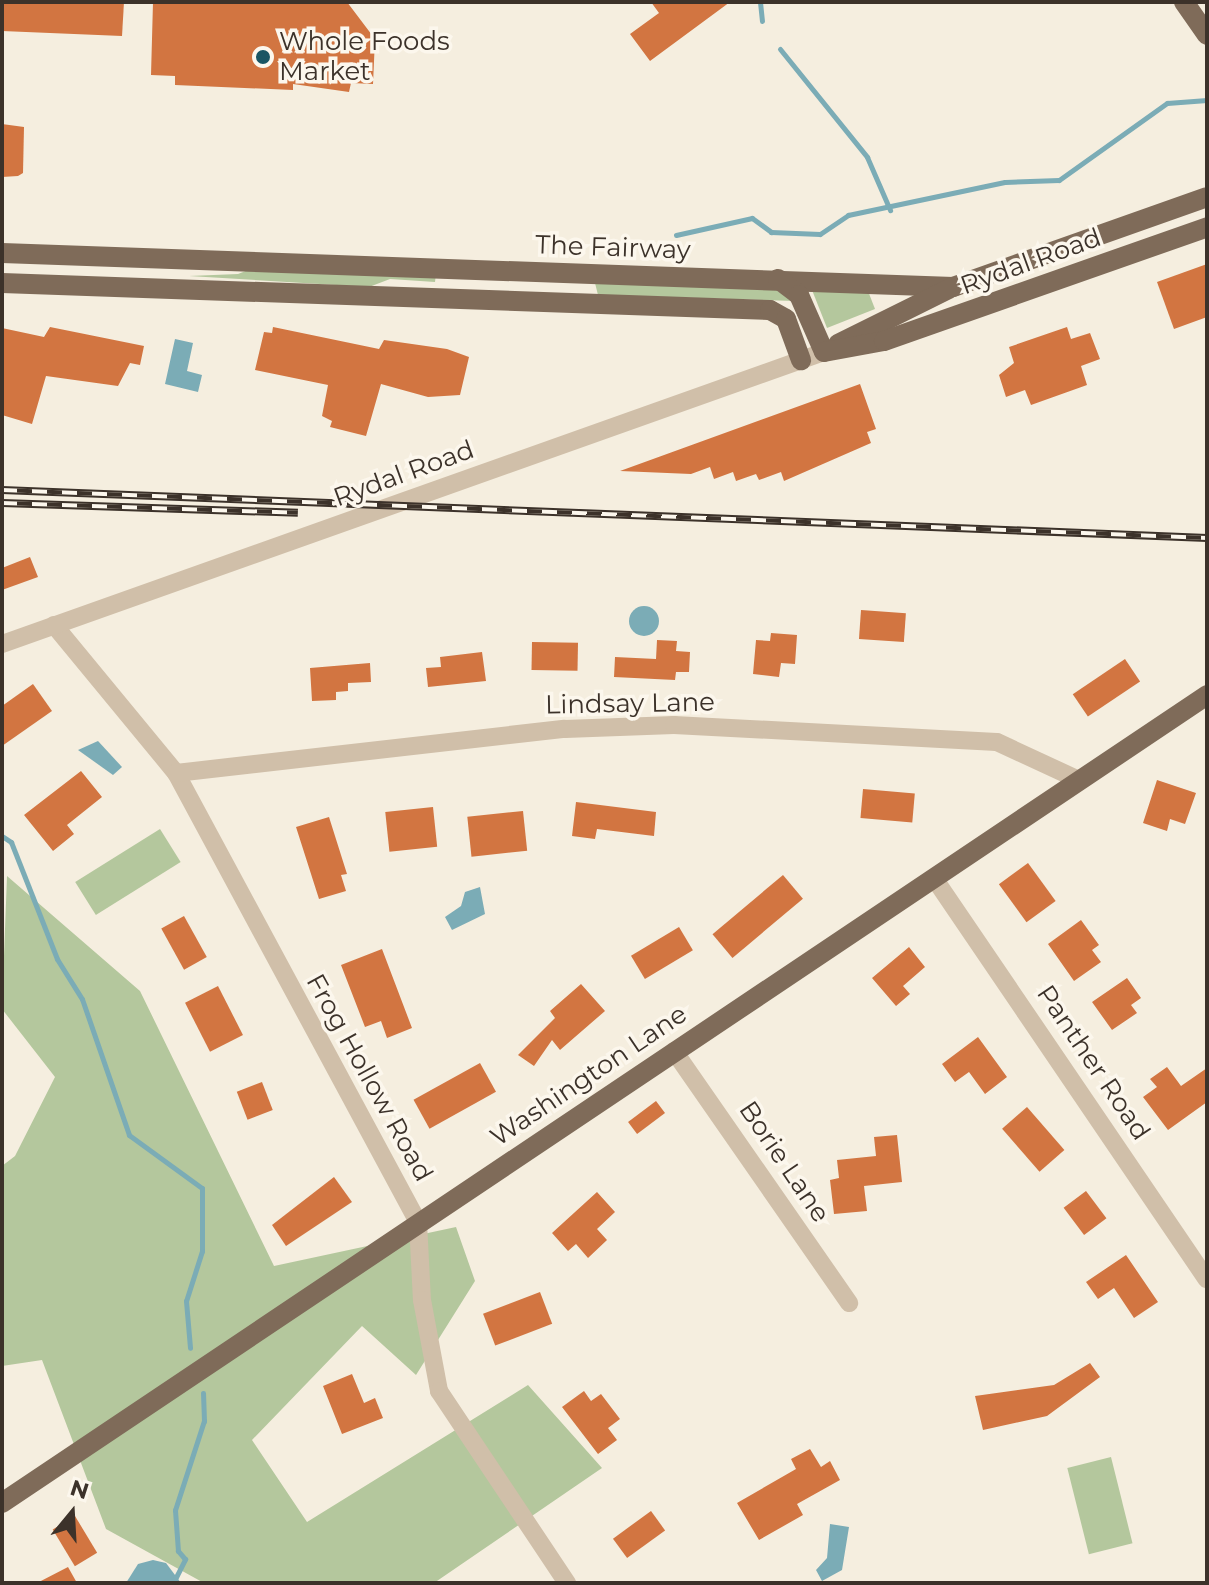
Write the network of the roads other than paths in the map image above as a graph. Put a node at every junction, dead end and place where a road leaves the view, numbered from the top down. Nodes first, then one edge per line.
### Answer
1 (1184, 2) edge
2 (1204, 23) edge
3 (1207, 197) edge
4 (1207, 227) edge
5 (2, 253) edge
6 (572, 273) junction
7 (778, 279) junction
8 (2, 283) edge
9 (953, 287) junction
10 (571, 305) junction
11 (824, 352) junction
12 (801, 360) junction
13 (54, 625) junction
14 (2, 644) edge
15 (1206, 699) edge
16 (176, 773) junction
17 (1079, 780) junction
18 (934, 878) junction
19 (674, 1051) junction
20 (418, 1222) junction
21 (1207, 1279) edge
22 (849, 1303) dead end
23 (2, 1503) edge
24 (567, 1583) edge

1 - 2 main road
3 - 9 main road, The Fairway
4 - 11 main road, Rydal Road
5 - 6 main road, The Fairway
6 - 7 main road, The Fairway
6 - 10 main road
7 - 9 main road, The Fairway
7 - 11 main road
8 - 10 main road
9 - 11 main road, Rydal Road
10 - 12 main road
11 - 12 street, Rydal Road
12 - 13 street, Rydal Road
13 - 14 street, Rydal Road
13 - 16 street, Frog Hollow Road
15 - 17 main road, Washington Lane
16 - 17 street, Lindsay Lane
16 - 20 street, Frog Hollow Road
17 - 18 main road, Washington Lane
18 - 19 main road, Washington Lane
18 - 21 street, Panther Road
19 - 20 main road, Washington Lane
19 - 22 street, Borie Lane
20 - 23 main road, Washington Lane
20 - 24 street, Frog Hollow Road

